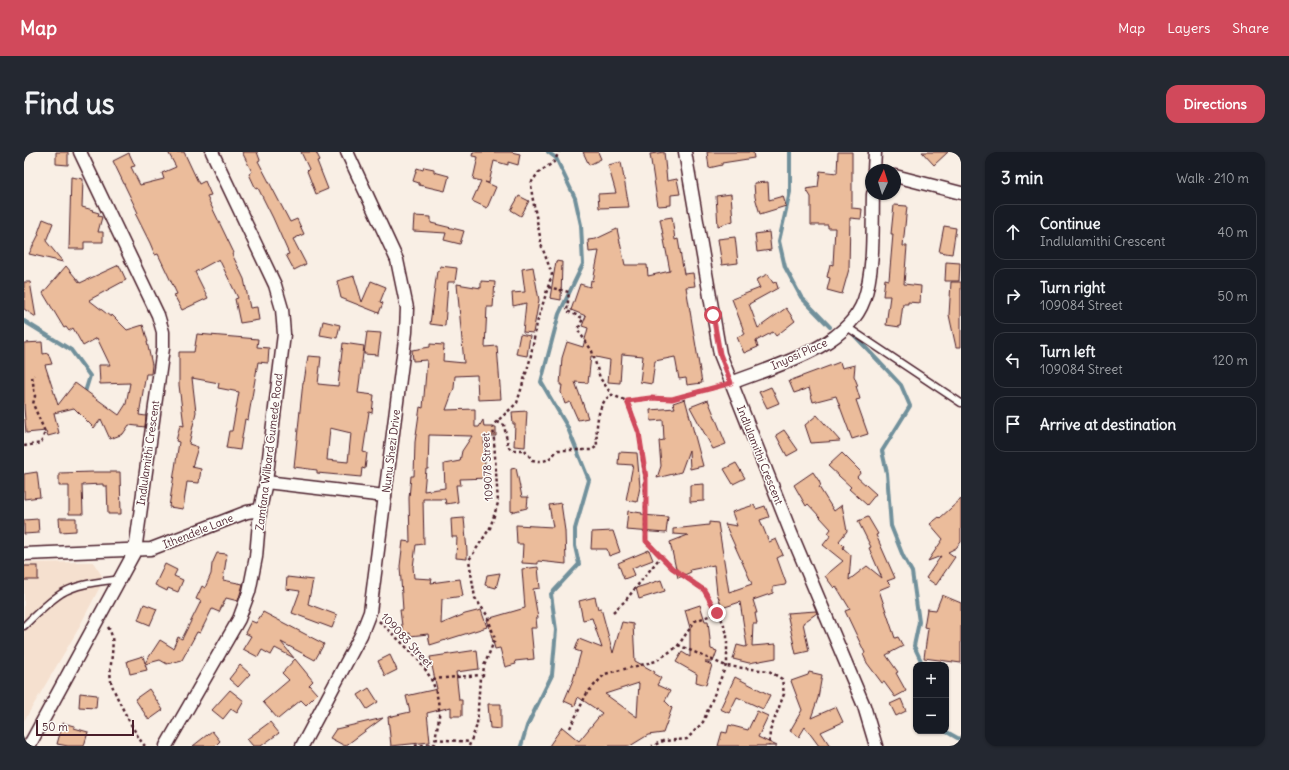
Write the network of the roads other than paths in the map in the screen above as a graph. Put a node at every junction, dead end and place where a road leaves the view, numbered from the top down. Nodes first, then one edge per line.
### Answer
1 (80, 152) edge
2 (212, 152) edge
3 (347, 152) edge
4 (685, 152) edge
5 (875, 152) edge
6 (874, 164) edge
7 (901, 178) edge
8 (961, 193) edge
9 (873, 200) edge
10 (847, 327) junction
11 (731, 383) junction
12 (961, 403) edge
13 (266, 482) junction
14 (385, 496) junction
15 (260, 510) junction
16 (135, 551) junction
17 (24, 554) edge
18 (120, 579) junction
19 (24, 626) edge
20 (29, 746) edge
21 (166, 746) edge
22 (302, 746) edge
23 (876, 746) edge

1 - 16 street, Indlulamithi Crescent
2 - 13 street, Zamfana Wilbard Gumede Road
3 - 14 street, Nunu Shezi Drive
4 - 11 street, Indlulamithi Crescent
5 - 6 street
7 - 8 street
9 - 10 street, Inyosi Place
10 - 11 street, Inyosi Place
10 - 12 lane
11 - 23 street, Indlulamithi Crescent
13 - 14 street
13 - 15 street, Zamfana Wilbard Gumede Road
14 - 22 street, Nunu Shezi Drive
15 - 16 street, Ithendele Lane
15 - 21 street, Zamfana Wilbard Gumede Road
16 - 17 street, Ithendele Lane
16 - 18 street, Indlulamithi Crescent
18 - 19 lane
18 - 20 street, Indlulamithi Crescent

